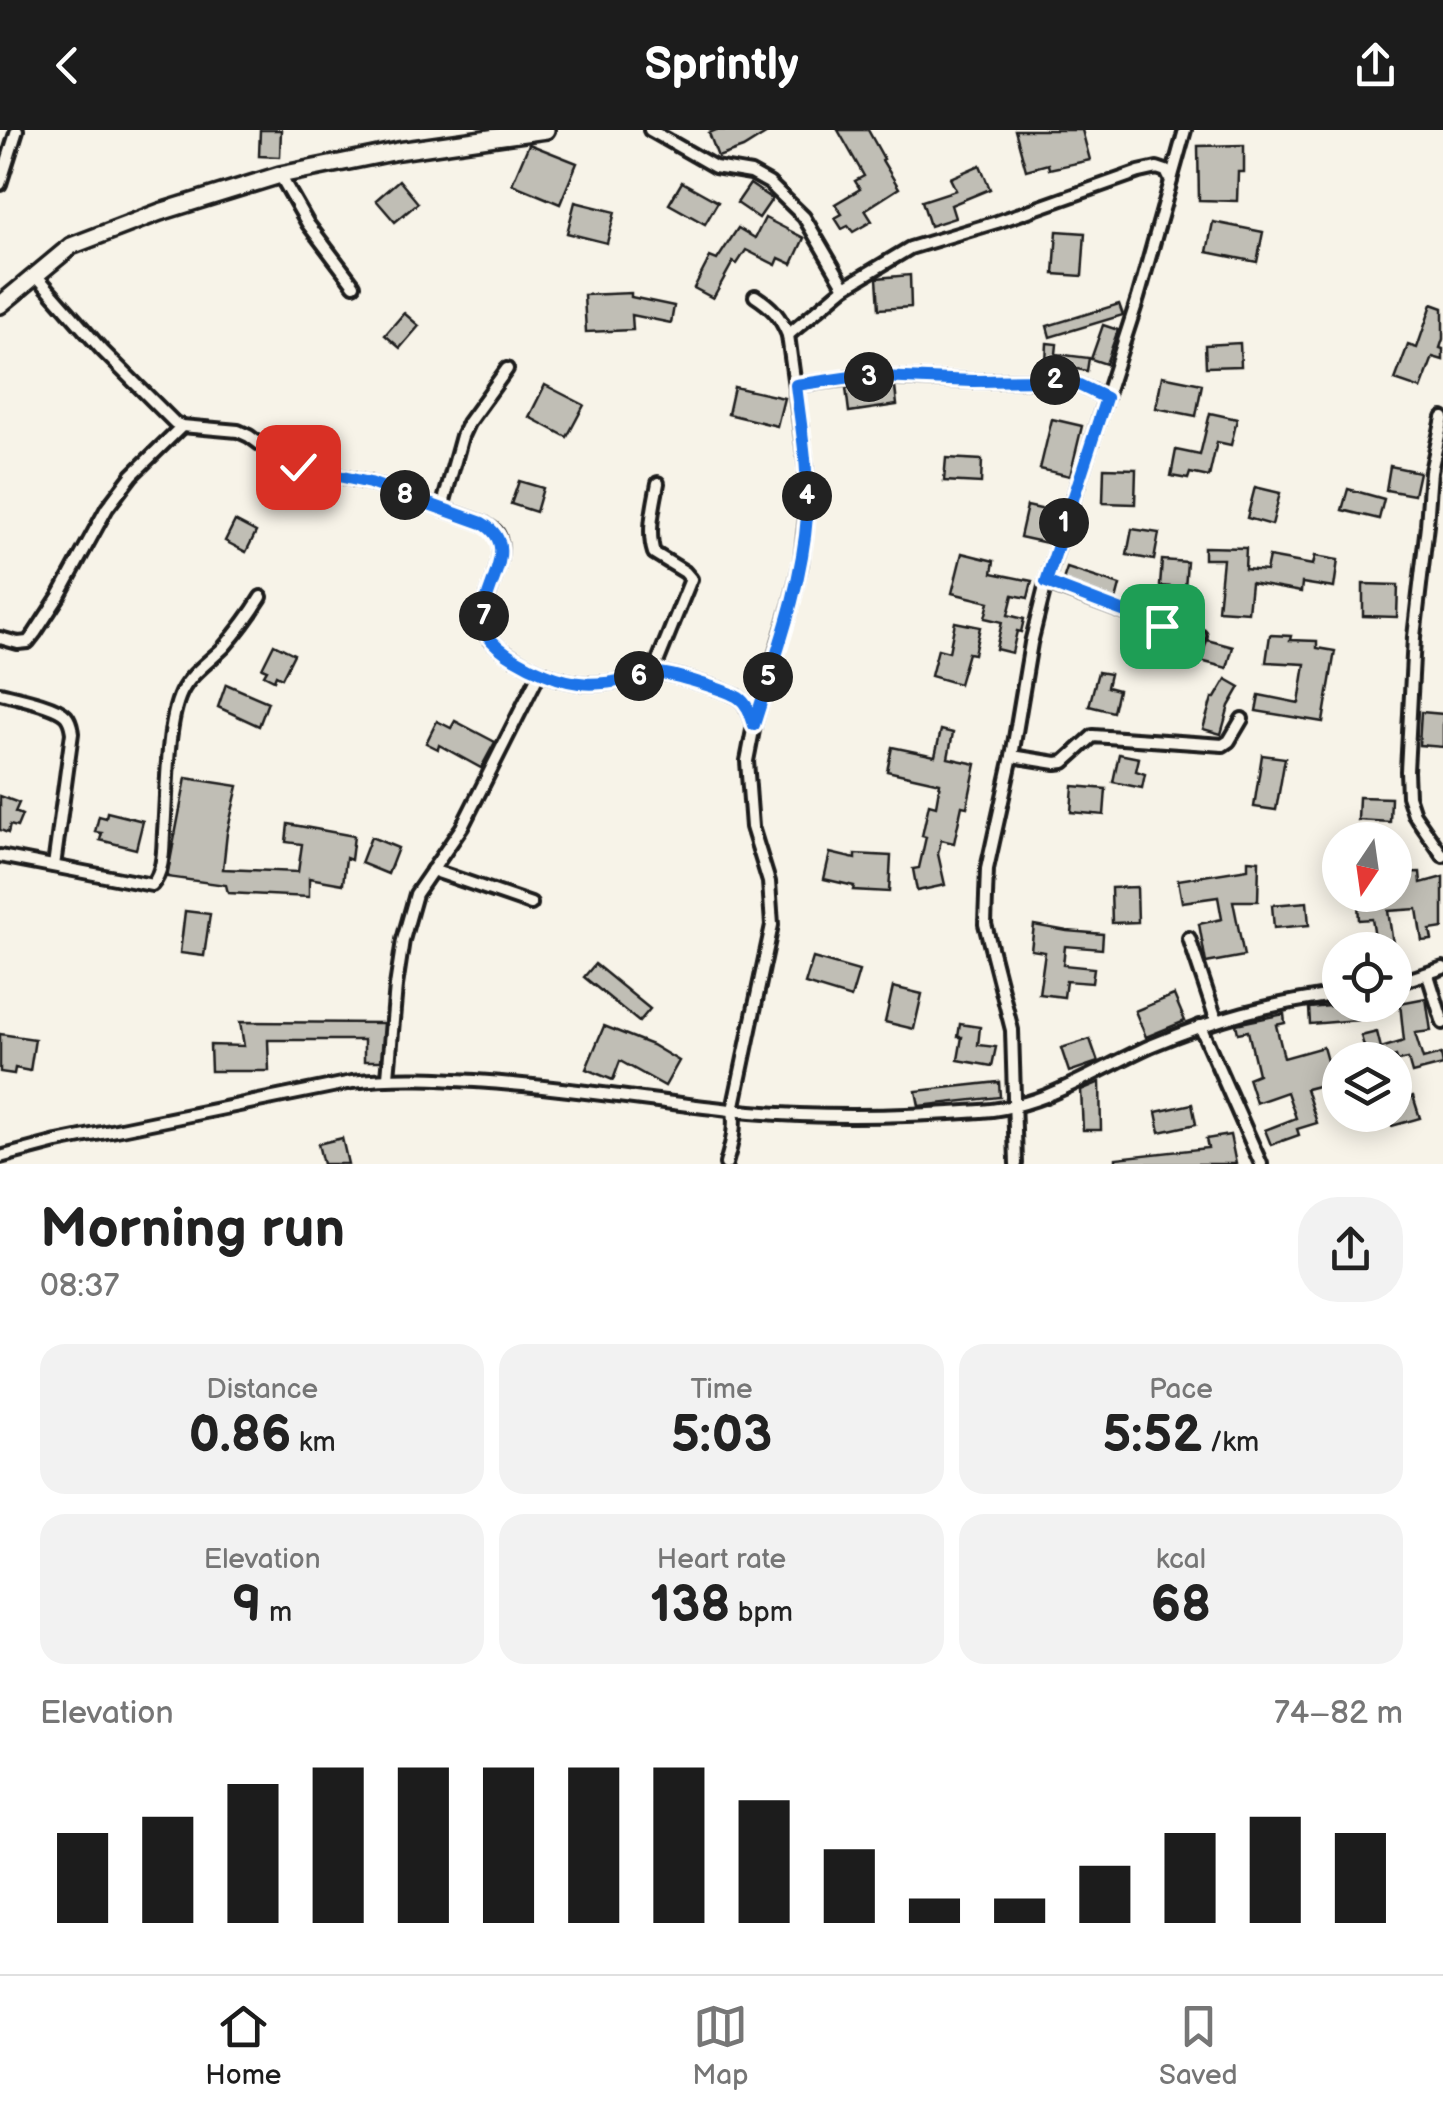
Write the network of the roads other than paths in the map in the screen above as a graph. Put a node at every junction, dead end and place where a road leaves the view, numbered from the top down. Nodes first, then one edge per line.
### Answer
1 (17, 130) edge
2 (546, 130) edge
3 (650, 130) edge
4 (1185, 130) edge
5 (280, 175) junction
6 (1171, 181) junction
7 (0, 184) edge
8 (36, 274) junction
9 (354, 285) dead end
10 (845, 287) junction
11 (755, 296) dead end
12 (0, 305) edge
13 (788, 335) junction
14 (507, 369) dead end
15 (796, 385) junction
16 (1106, 398) junction
17 (1443, 418) edge
18 (182, 426) junction
19 (658, 484) dead end
20 (1428, 502) junction
21 (1443, 503) edge
22 (442, 508) junction
23 (1046, 582) junction
24 (261, 596) dead end
25 (1200, 636) dead end
26 (0, 638) edge
27 (540, 672) junction
28 (653, 673) junction
29 (0, 693) edge
30 (1242, 719) dead end
31 (754, 725) junction
32 (1012, 756) junction
33 (0, 856) edge
34 (1443, 856) edge
35 (54, 866) junction
36 (432, 870) junction
37 (531, 904) dead end
38 (1189, 938) dead end
39 (1443, 968) edge
40 (1428, 975) junction
41 (1412, 979) edge
42 (1322, 996) edge
43 (1216, 1019) junction
44 (1443, 1024) edge
45 (1200, 1026) junction
46 (388, 1078) junction
47 (1014, 1108) junction
48 (733, 1110) junction
49 (2, 1159) edge
50 (726, 1164) edge
51 (1016, 1164) edge
52 (1260, 1164) edge

1 - 7 street
2 - 5 street
3 - 10 street
4 - 6 street
5 - 8 street
5 - 9 street
6 - 10 street
6 - 16 street
8 - 12 street
8 - 18 street
10 - 13 street
11 - 13 street
13 - 15 street
14 - 22 street
15 - 16 street
15 - 31 street
16 - 23 street
17 - 20 street
18 - 22 street
18 - 26 street
19 - 28 street
20 - 21 street
20 - 34 street
22 - 27 street
23 - 25 street
23 - 32 street
24 - 35 street
27 - 28 street
27 - 36 street
28 - 31 street
29 - 35 street
30 - 32 street
31 - 48 street
32 - 47 street
33 - 35 street
36 - 37 street
36 - 46 street
38 - 43 street
39 - 40 street
40 - 41 street
40 - 44 street
42 - 43 street
43 - 45 street
45 - 47 street
45 - 52 street
46 - 48 street
46 - 49 street
47 - 48 street
47 - 51 street
48 - 50 street

